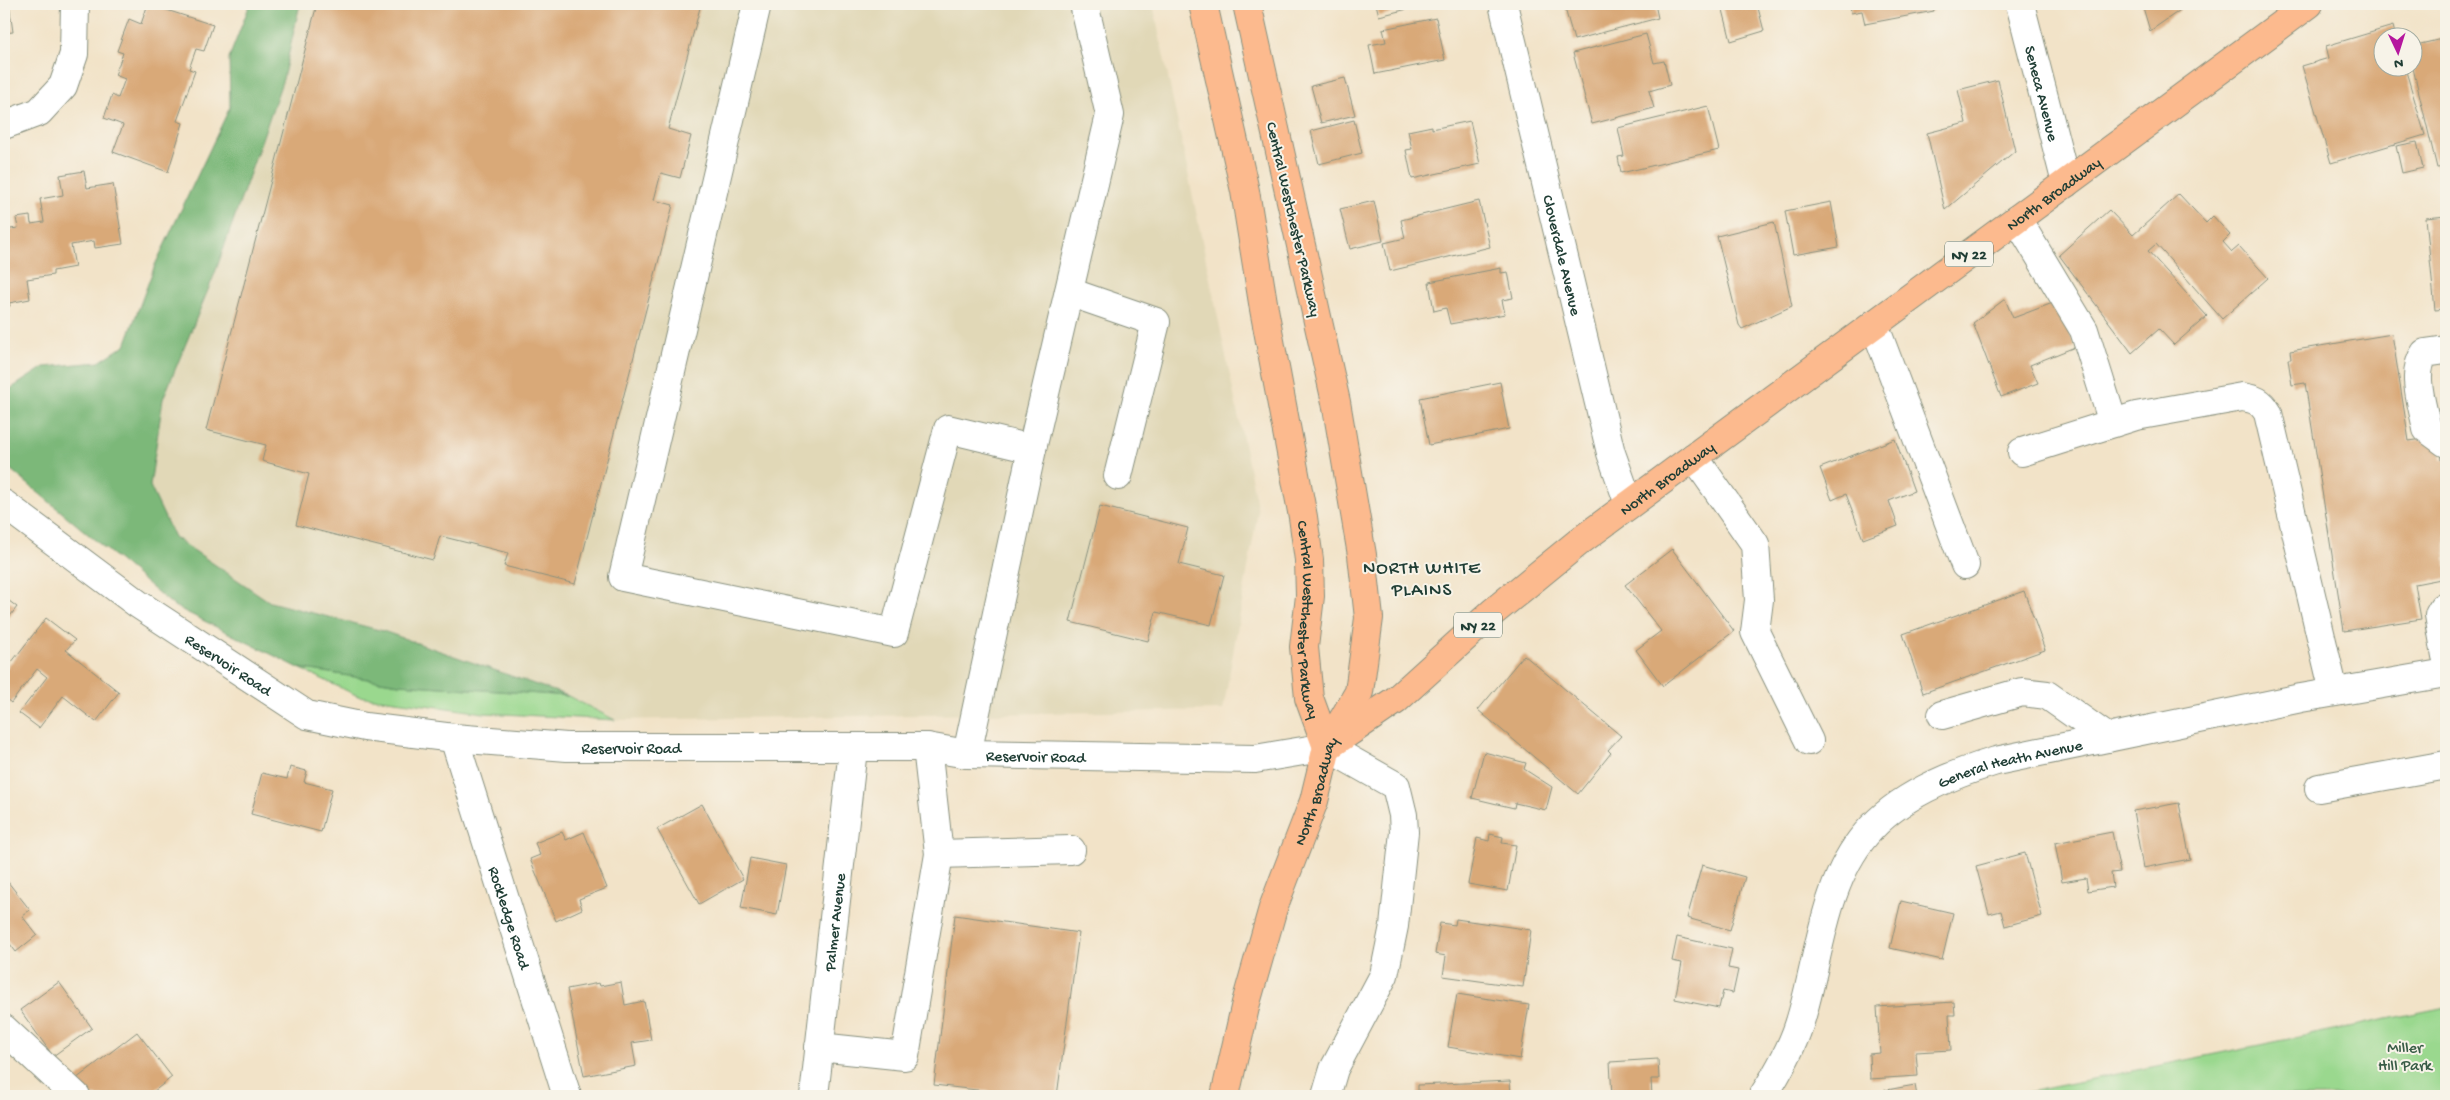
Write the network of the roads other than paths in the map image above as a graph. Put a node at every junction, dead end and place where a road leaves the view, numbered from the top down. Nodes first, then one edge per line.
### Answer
1 (75, 4) edge
2 (757, 4) edge
3 (1084, 4) edge
4 (1203, 4) edge
5 (1247, 4) edge
6 (1503, 4) edge
7 (2020, 4) edge
8 (2309, 4) edge
9 (4, 125) edge
10 (2066, 183) junction
11 (2017, 218) junction
12 (1069, 292) junction
13 (1874, 324) junction
14 (2446, 350) edge
15 (2113, 423) junction
16 (2446, 443) edge
17 (1032, 449) junction
18 (2022, 452) dead end
19 (1694, 457) junction
20 (1118, 476) dead end
21 (4, 504) edge
22 (1629, 504) junction
23 (1965, 565) dead end
24 (2446, 607) edge
25 (2446, 656) edge
26 (2446, 673) edge
27 (2334, 692) junction
28 (1942, 715) dead end
29 (454, 738) junction
30 (2108, 738) junction
31 (1810, 741) dead end
32 (1327, 747) junction
33 (927, 748) junction
34 (853, 749) junction
35 (967, 754) junction
36 (2446, 765) edge
37 (2319, 788) dead end
38 (1071, 850) dead end
39 (939, 854) junction
40 (4, 1029) edge
41 (819, 1047) junction
42 (76, 1096) edge
43 (567, 1096) edge
44 (814, 1096) edge
45 (1225, 1096) edge
46 (1326, 1096) edge
47 (1763, 1096) edge

1 - 9 street
2 - 17 street
3 - 12 street
4 - 32 main road, Central Westchester Parkway
5 - 32 main road, Central Westchester Parkway
6 - 22 street, Cloverdale Avenue
7 - 10 street, Seneca Avenue
8 - 10 main road, North Broadway / NY 22
10 - 11 main road, North Broadway / NY 22
11 - 13 main road, North Broadway / NY 22
11 - 15 street
12 - 17 street
12 - 20 street
13 - 19 main road, North Broadway / NY 22
13 - 23 street
14 - 16 street
15 - 18 street
15 - 27 street
17 - 35 street
19 - 22 main road, North Broadway / NY 22
19 - 31 street
21 - 29 street, Reservoir Road
22 - 32 main road, North Broadway / NY 22
24 - 25 street
26 - 27 street, General Heath Avenue
27 - 30 street, General Heath Avenue
28 - 30 street
29 - 34 street, Reservoir Road
29 - 43 street, Rockledge Road
30 - 47 street, General Heath Avenue
32 - 35 street, Reservoir Road
32 - 45 main road, North Broadway
32 - 46 street
33 - 34 street, Reservoir Road
33 - 35 street, Reservoir Road
33 - 39 street
34 - 41 street, Palmer Avenue
36 - 37 street
38 - 39 street
39 - 41 street
40 - 42 street
41 - 44 street, Palmer Avenue

